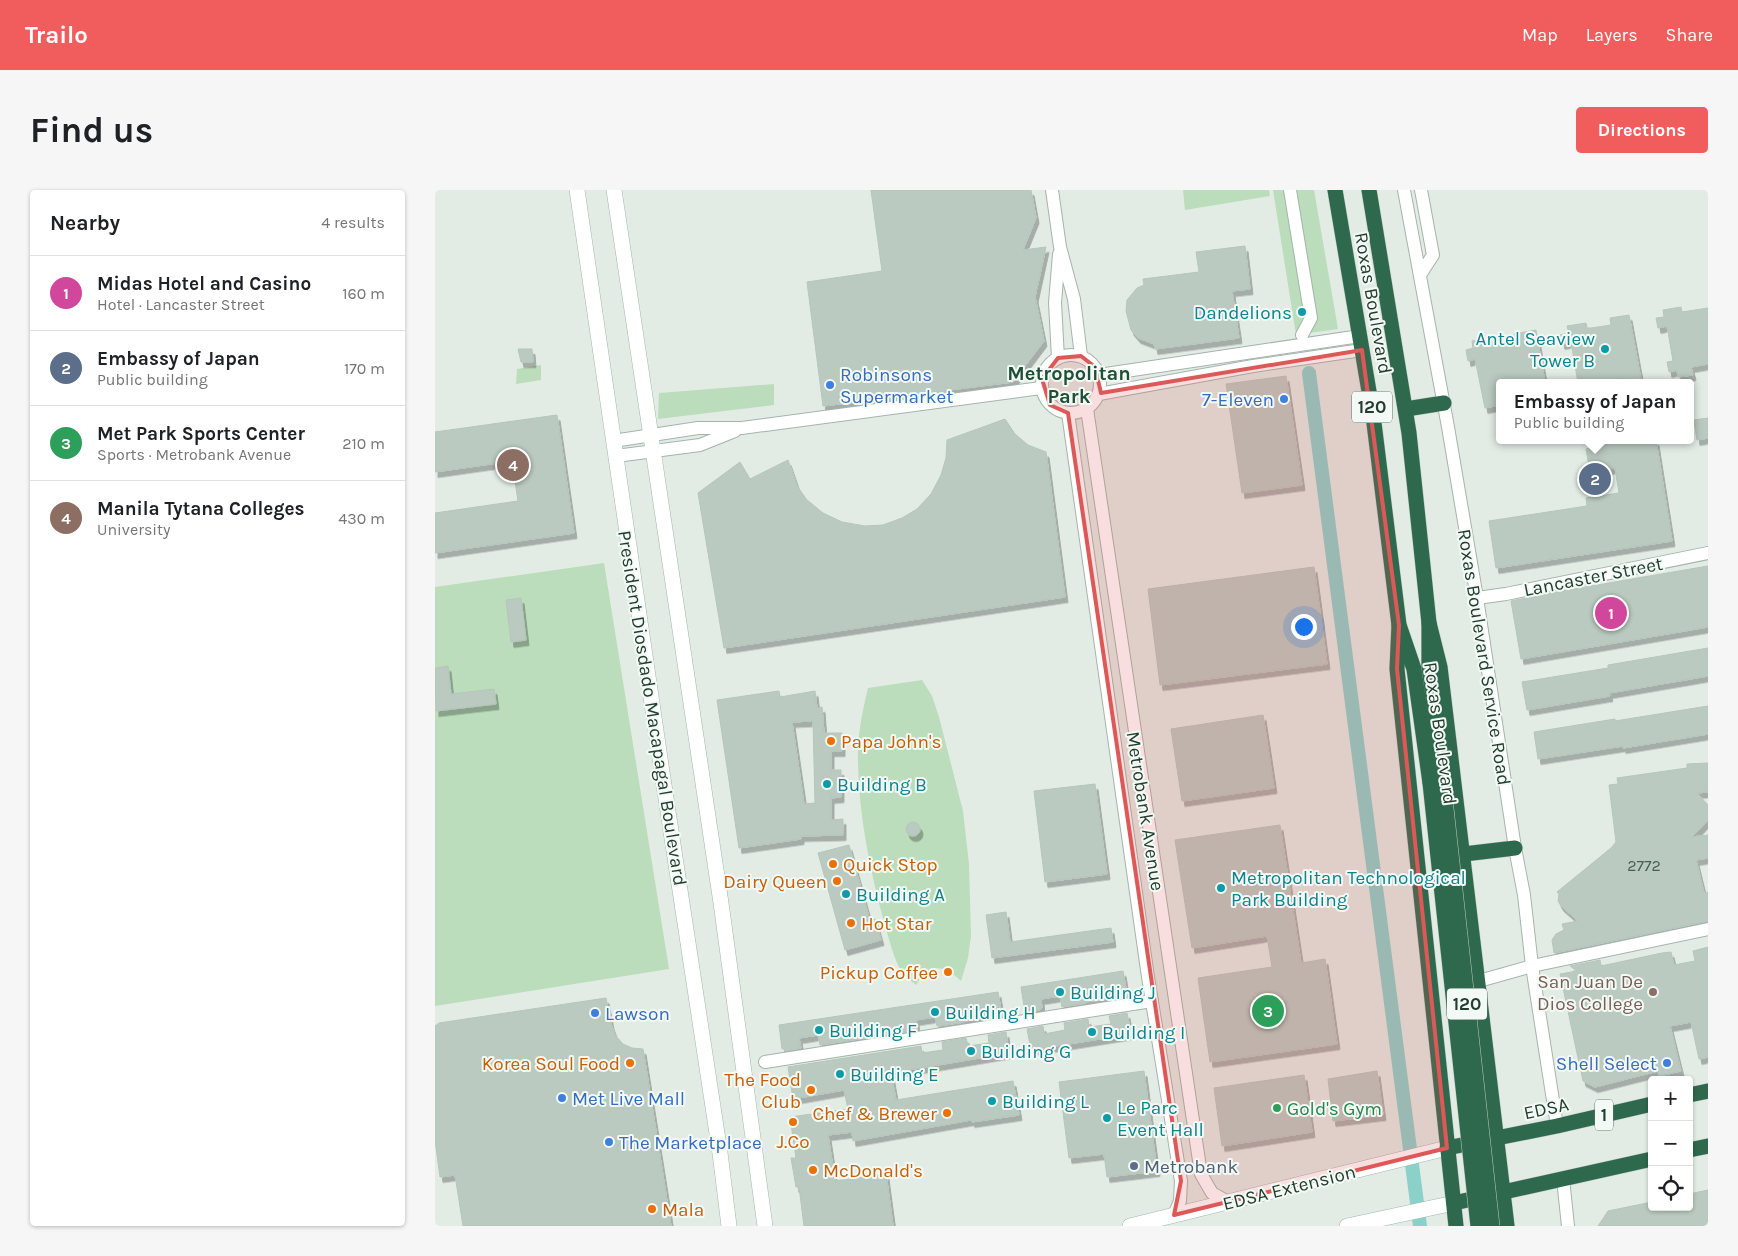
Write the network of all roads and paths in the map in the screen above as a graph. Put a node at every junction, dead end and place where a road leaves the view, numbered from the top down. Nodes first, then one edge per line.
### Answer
1 (577, 190) edge
2 (614, 190) edge
3 (1052, 190) edge
4 (1290, 190) edge
5 (1335, 190) edge
6 (1369, 190) edge
7 (1404, 190) edge
8 (1421, 190) edge
9 (1060, 247) junction
10 (1420, 275) junction
11 (1302, 334) dead end
12 (1361, 343) junction
13 (1282, 348) junction
14 (1081, 356) junction
15 (1058, 358) junction
16 (1284, 363) junction
17 (1099, 375) junction
18 (1041, 388) junction
19 (1099, 394) junction
20 (1444, 403) junction
21 (1087, 409) junction
22 (1406, 409) junction
23 (1067, 413) junction
24 (742, 428) junction
25 (651, 435) junction
26 (613, 440) junction
27 (654, 451) junction
28 (616, 456) junction
29 (1708, 553) edge
30 (1477, 598) junction
31 (1429, 623) junction
32 (1399, 625) junction
33 (1437, 782) junction
34 (1515, 848) junction
35 (1464, 854) junction
36 (1708, 928) edge
37 (1532, 966) junction
38 (1479, 981) junction
39 (1152, 1001) junction
40 (765, 1062) dead end
41 (1491, 1086) junction
42 (1708, 1090) edge
43 (1441, 1092) junction
44 (1693, 1094) edge
45 (1648, 1105) edge
46 (1557, 1126) junction
47 (1497, 1139) junction
48 (1708, 1146) edge
49 (1447, 1148) junction
50 (1693, 1149) edge
51 (1648, 1160) edge
52 (1563, 1179) junction
53 (1504, 1193) junction
54 (1228, 1202) junction
55 (1454, 1203) junction
56 (1174, 1215) junction
57 (729, 1226) edge
58 (765, 1226) edge
59 (1130, 1226) edge
60 (1347, 1226) edge
61 (1456, 1226) edge
62 (1478, 1226) edge
63 (1492, 1226) edge
64 (1507, 1226) edge
65 (1568, 1226) edge

1 - 26 main road, President Diosdado Macapagal Boulevard
2 - 25 main road, President Diosdado Macapagal Boulevard
3 - 9 street
4 - 11 street
5 - 12 highway, Roxas Boulevard / 120
6 - 22 highway, Roxas Boulevard / 120
7 - 10 street, Roxas Boulevard Service Road
8 - 10 street
9 - 14 street
9 - 15 street
10 - 20 street, Roxas Boulevard Service Road
12 - 13 street
12 - 16 street
12 - 32 highway, Roxas Boulevard / 120
13 - 16 street
13 - 17 street
14 - 15 street
14 - 17 street
15 - 18 street
16 - 19 street
17 - 19 street
18 - 23 street
18 - 24 street
19 - 21 street
20 - 22 highway
20 - 30 street, Roxas Boulevard Service Road
21 - 23 street
21 - 54 street, Metrobank Avenue
22 - 31 highway, Roxas Boulevard / 120
23 - 39 street, Metrobank Avenue
24 - 25 street
24 - 27 street
25 - 26 street
25 - 27 main road, President Diosdado Macapagal Boulevard
26 - 28 main road, President Diosdado Macapagal Boulevard
27 - 28 street
27 - 58 main road, President Diosdado Macapagal Boulevard
28 - 57 main road, President Diosdado Macapagal Boulevard
29 - 30 street, Lancaster Street
30 - 34 street, Roxas Boulevard Service Road
31 - 33 highway, Roxas Boulevard / 120
31 - 35 highway, 120
32 - 33 highway, Roxas Boulevard / 120
32 - 43 highway, 120
33 - 62 highway, Roxas Boulevard / 120, bridge
33 - 63 highway, Roxas Boulevard / 120, bridge
34 - 35 highway
34 - 37 street, Roxas Boulevard Service Road
35 - 38 highway, 120
36 - 37 street
37 - 38 street
37 - 46 street, Roxas Boulevard Service Road
38 - 41 highway, 120
39 - 40 street
39 - 56 street, Metrobank Avenue
41 - 43 highway
41 - 47 highway, 120
42 - 44 highway
43 - 49 highway, 120
45 - 46 highway, EDSA / 1
46 - 47 highway, EDSA / 1
47 - 49 highway, EDSA / 1
47 - 53 highway
48 - 50 highway
49 - 54 main road, EDSA Extension
49 - 55 highway
51 - 52 highway
52 - 53 highway
52 - 65 street
53 - 55 highway
53 - 64 highway
54 - 56 main road, EDSA Extension
55 - 60 main road
55 - 61 highway
56 - 59 main road, EDSA Extension

